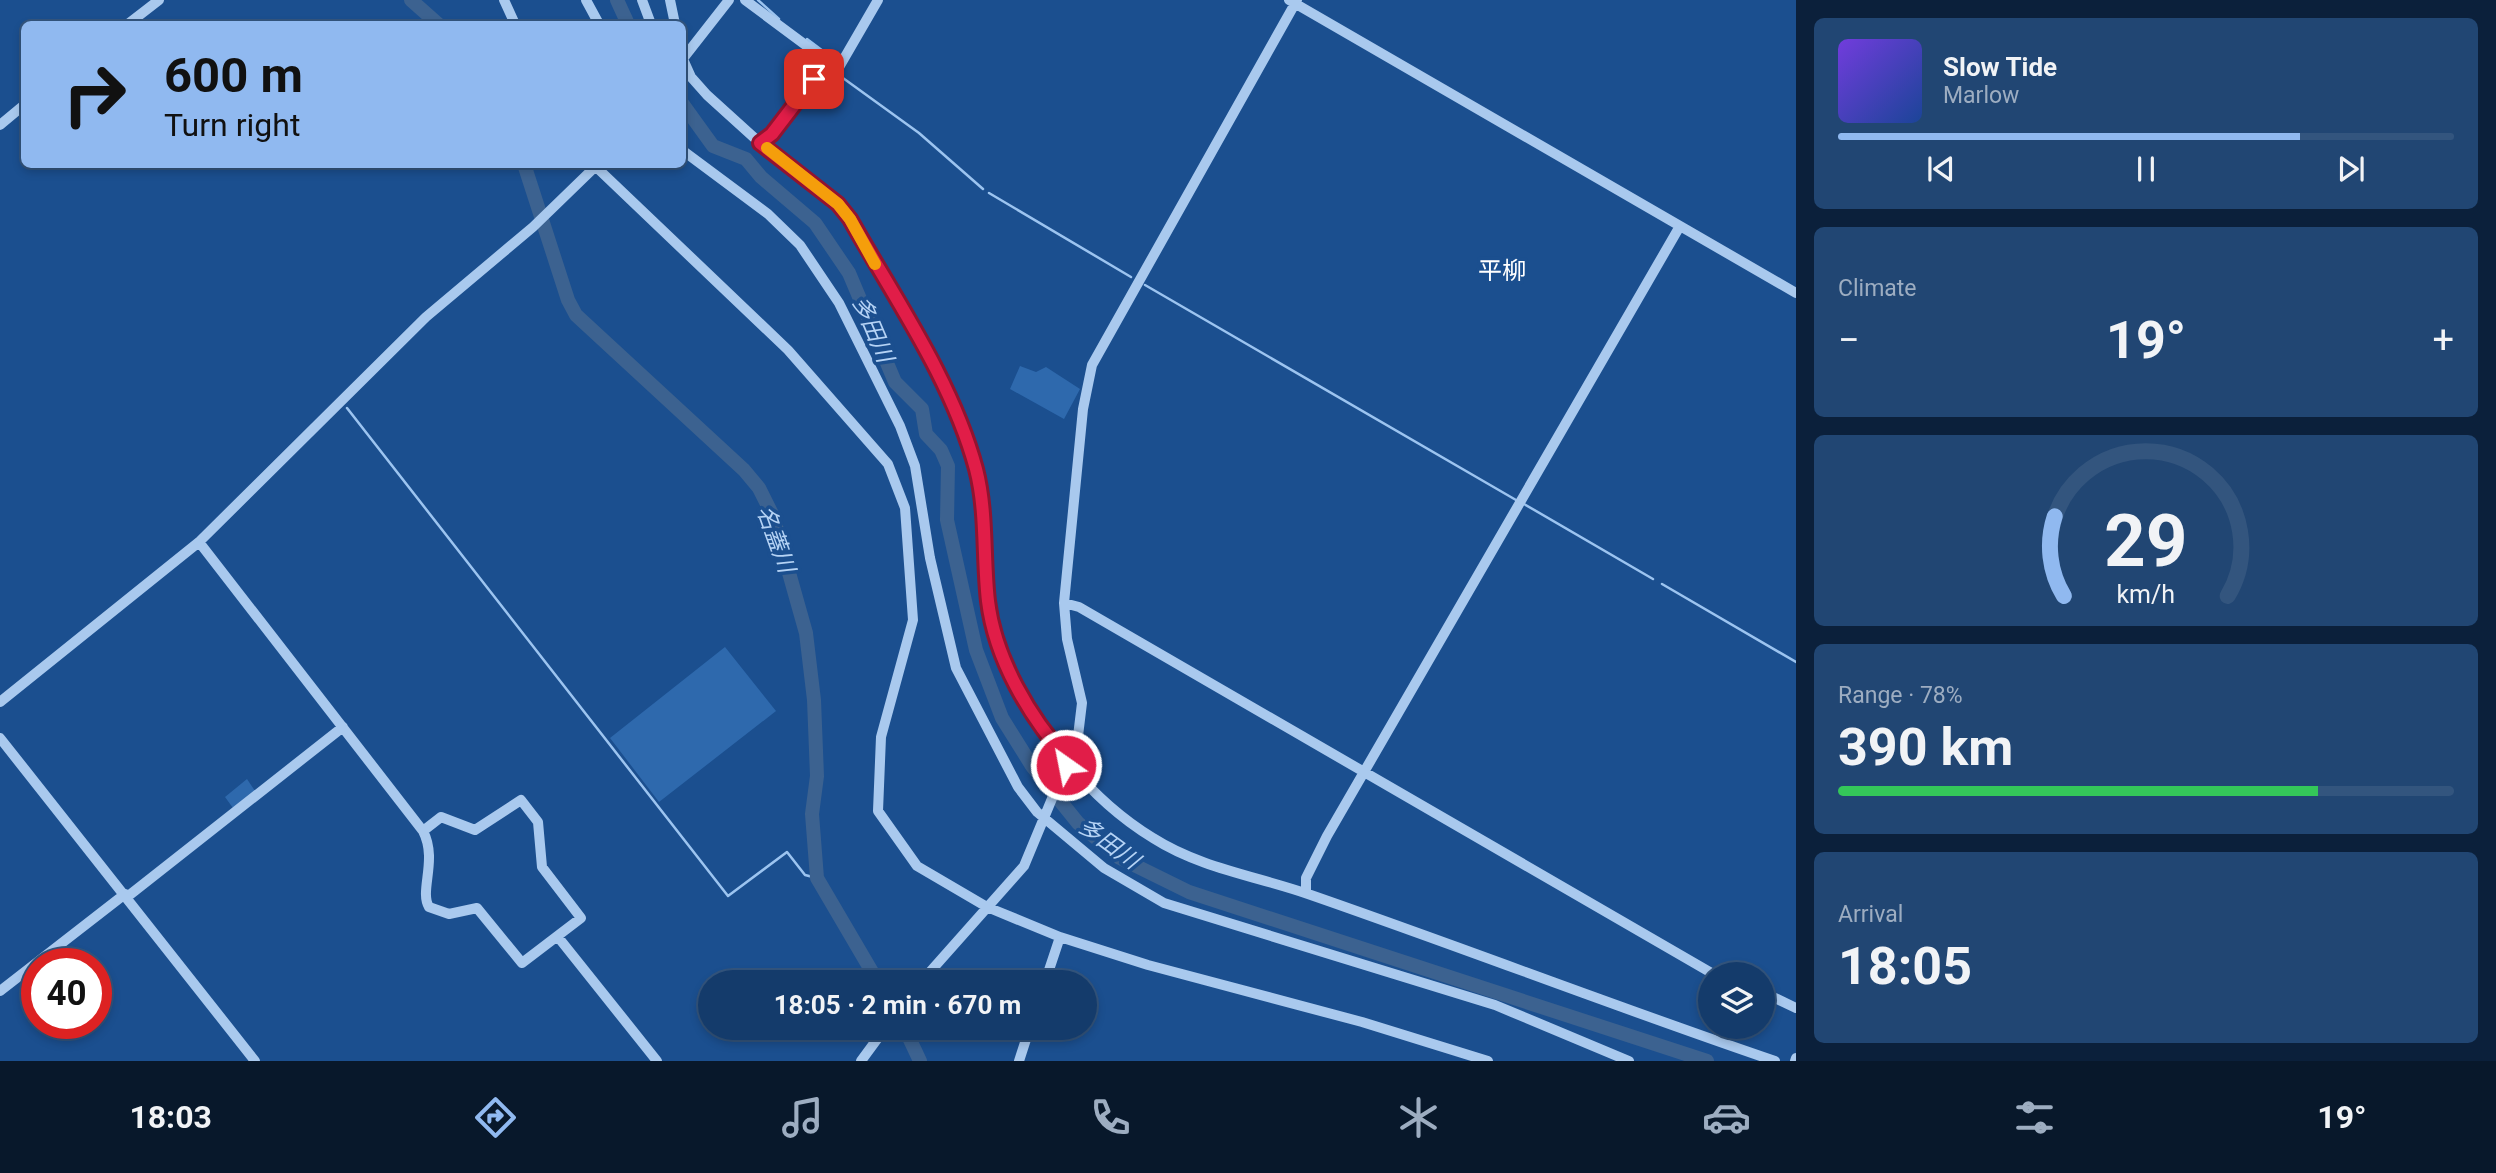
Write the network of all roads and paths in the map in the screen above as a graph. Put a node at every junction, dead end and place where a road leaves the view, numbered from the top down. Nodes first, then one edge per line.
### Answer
1 (159, 0) edge
2 (504, 0) edge
3 (586, 0) edge
4 (642, 0) edge
5 (670, 0) edge
6 (729, 0) edge
7 (746, 0) edge
8 (878, 0) edge
9 (1294, 1) edge
10 (132, 21) edge
11 (514, 21) edge
12 (597, 21) edge
13 (650, 21) edge
14 (674, 21) edge
15 (686, 55) edge
16 (827, 61) junction
17 (686, 66) edge
18 (21, 108) edge
19 (0, 125) edge
20 (760, 143) junction
21 (686, 153) edge
22 (594, 168) edge
23 (598, 168) edge
24 (1680, 226) junction
25 (1796, 293) edge
26 (199, 541) junction
27 (1064, 603) junction
28 (0, 702) edge
29 (342, 726) junction
30 (0, 738) edge
31 (1067, 763) junction
32 (1364, 772) junction
33 (1045, 814) junction
34 (423, 831) junction
35 (1306, 893) junction
36 (122, 898) junction
37 (987, 907) junction
38 (558, 937) junction
39 (1060, 937) junction
40 (1698, 965) edge
41 (932, 970) edge
42 (1049, 970) edge
43 (0, 992) edge
44 (1775, 998) edge
45 (1796, 1008) edge
46 (876, 1040) edge
47 (1026, 1040) edge
48 (255, 1061) edge
49 (657, 1061) edge
50 (861, 1061) edge
51 (1019, 1061) edge
52 (1488, 1061) edge
53 (1629, 1061) edge
54 (1775, 1061) edge

1 - 10 street
2 - 11 street
3 - 12 street
4 - 13 street
5 - 14 street
6 - 15 street
7 - 16 street
8 - 16 street
9 - 24 street
9 - 27 street
16 - 20 street
17 - 20 street
18 - 19 street
20 - 31 street
21 - 33 street
22 - 26 street
23 - 37 street
24 - 25 street
24 - 32 street
26 - 28 street
26 - 29 street
27 - 31 street
27 - 32 street
29 - 34 street
29 - 36 street
30 - 36 street
31 - 33 street
31 - 35 street
32 - 35 street
32 - 40 street
33 - 37 street
33 - 53 street
34 - 38 street
34 - 38 street
35 - 54 street
36 - 43 street
36 - 48 street
37 - 39 street
37 - 41 street
38 - 49 street
39 - 42 street
39 - 52 street
44 - 45 street
46 - 50 street
47 - 51 street

